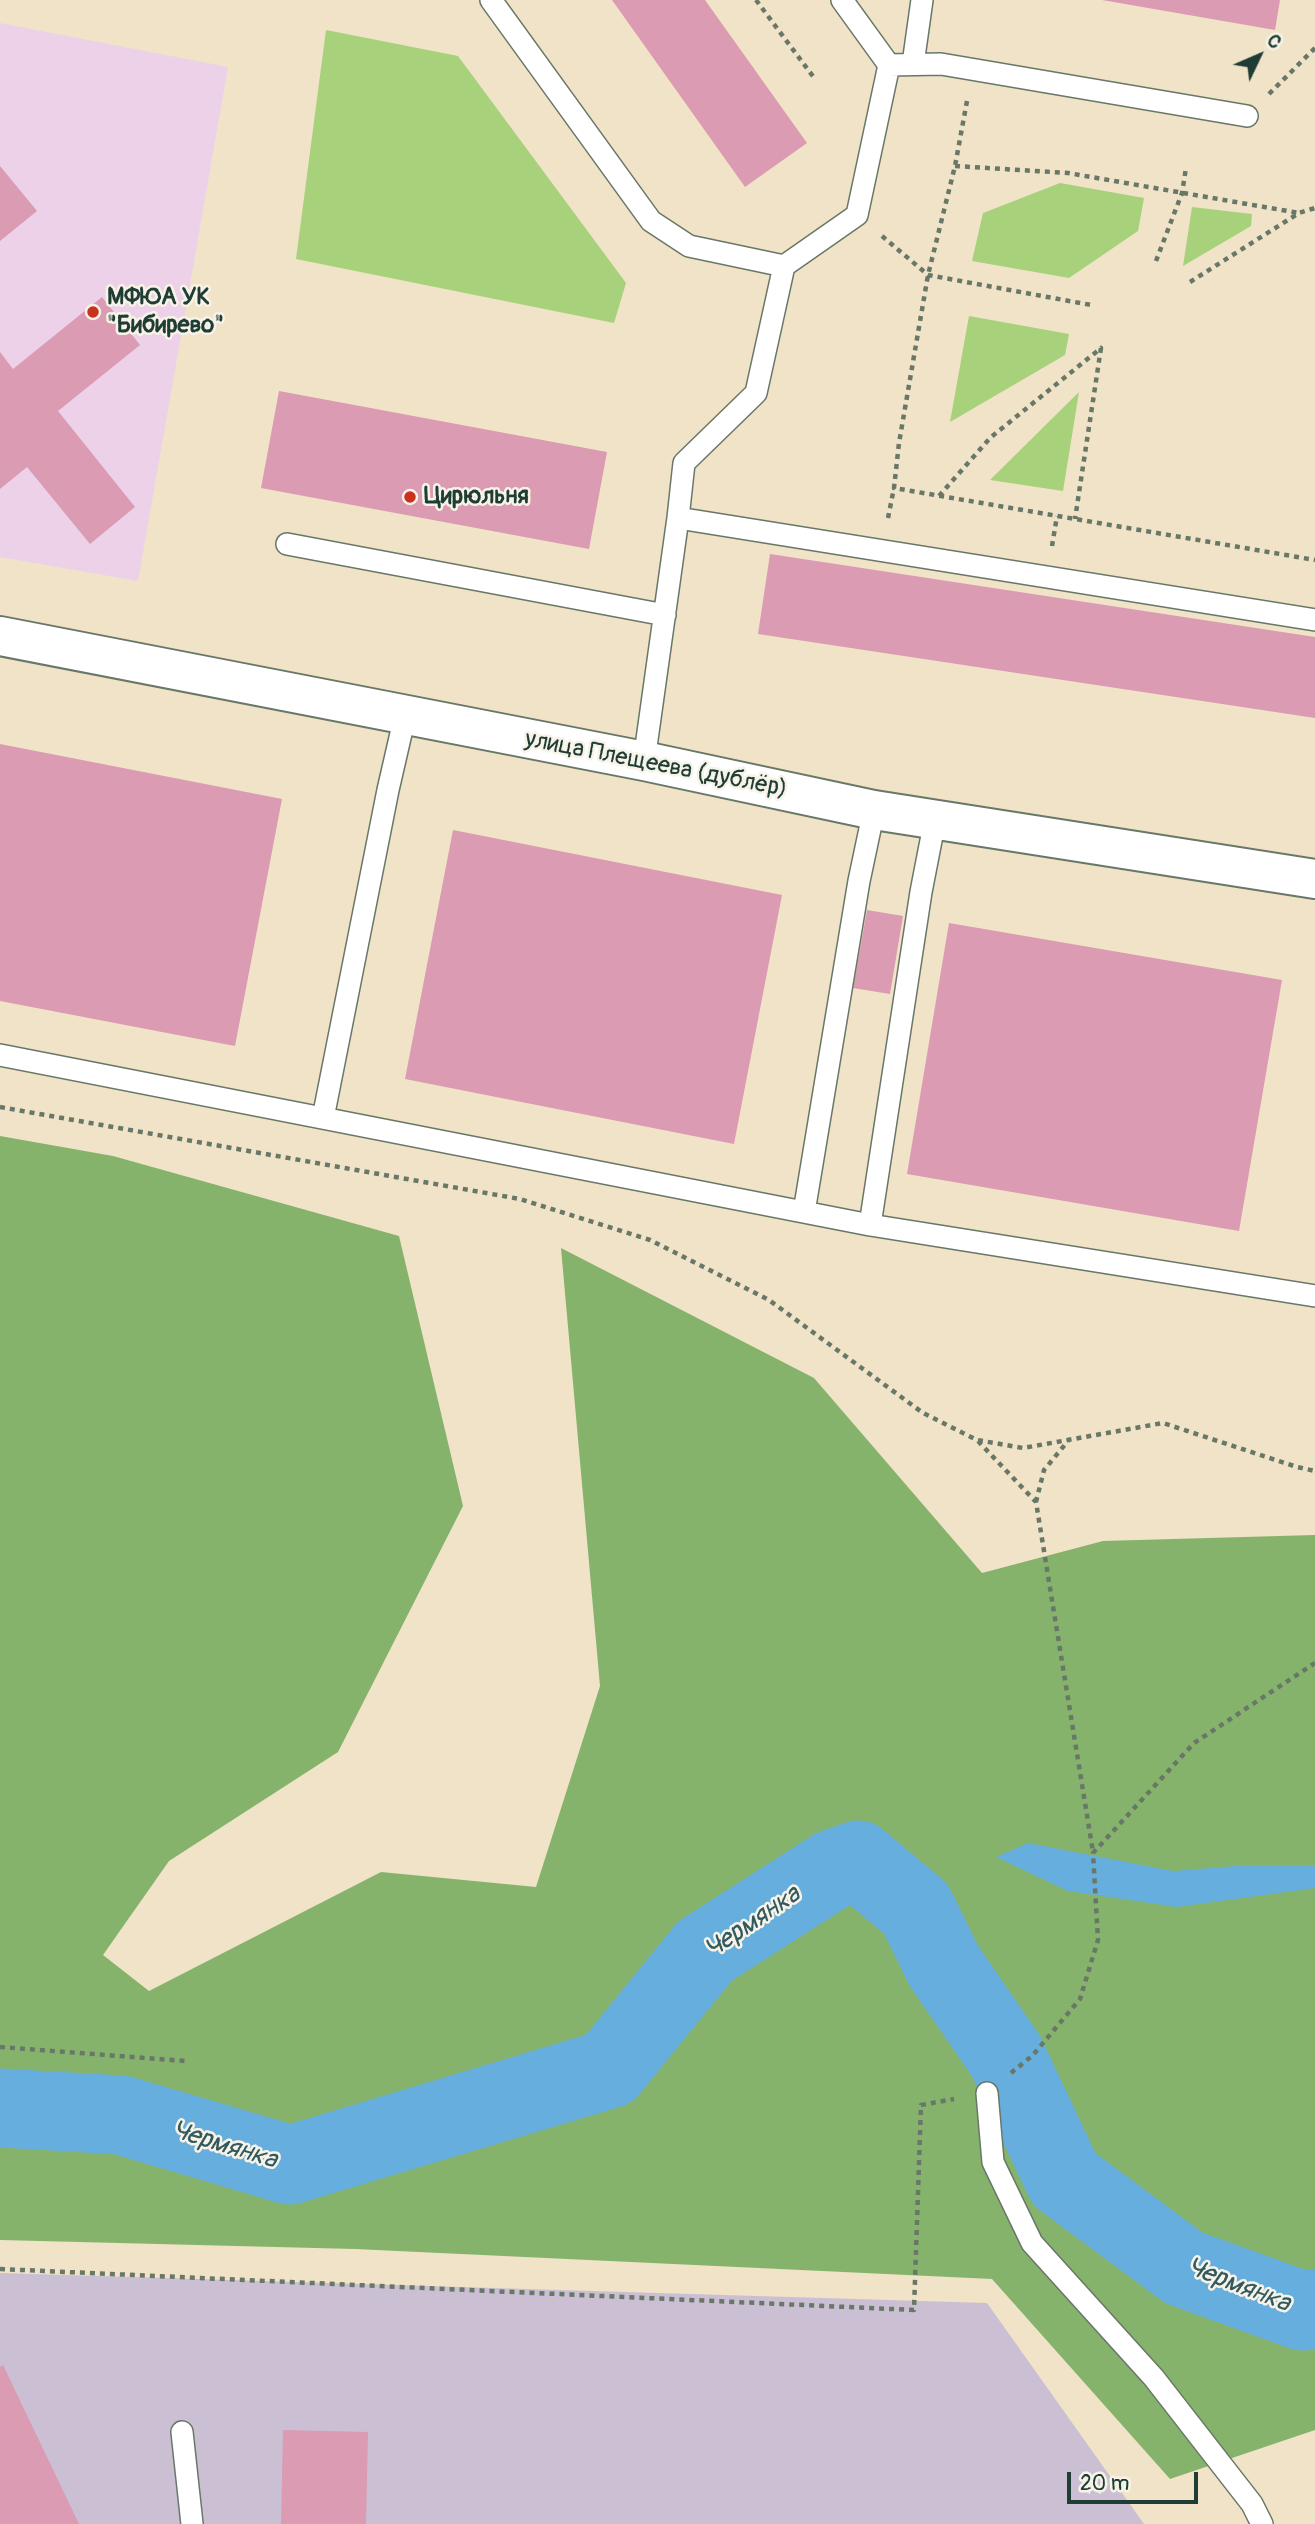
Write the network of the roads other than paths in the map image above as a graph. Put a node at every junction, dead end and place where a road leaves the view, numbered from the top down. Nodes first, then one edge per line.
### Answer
1 (491, 0) edge
2 (842, 0) edge
3 (922, 0) edge
4 (913, 64) junction
5 (889, 65) junction
6 (1247, 116) road end
7 (784, 266) junction
8 (678, 518) junction
9 (286, 544) dead end
10 (664, 615) junction
11 (1315, 620) edge
12 (0, 636) edge
13 (405, 716) junction
14 (644, 761) junction
15 (874, 810) junction
16 (935, 820) junction
17 (1315, 879) edge
18 (0, 1055) edge
19 (323, 1118) junction
20 (804, 1212) junction
21 (870, 1226) junction
22 (1315, 1296) edge
23 (987, 2093) road end
24 (182, 2432) dead end
25 (191, 2524) edge
26 (1262, 2524) edge

1 - 7 lane
2 - 5 lane
3 - 4 lane
4 - 5 lane
4 - 6 lane
5 - 7 lane
7 - 8 lane
8 - 10 lane
8 - 11 lane
9 - 10 lane
10 - 14 lane
12 - 13 street, улица Плещеева (дублёр)
13 - 14 street, улица Плещеева (дублёр)
13 - 19 lane
14 - 15 street, улица Плещеева (дублёр)
15 - 16 street, улица Плещеева (дублёр)
15 - 20 lane
16 - 17 street, улица Плещеева (дублёр)
16 - 21 lane
18 - 19 lane
19 - 20 lane
20 - 21 lane
21 - 22 lane
23 - 26 lane
24 - 25 lane

